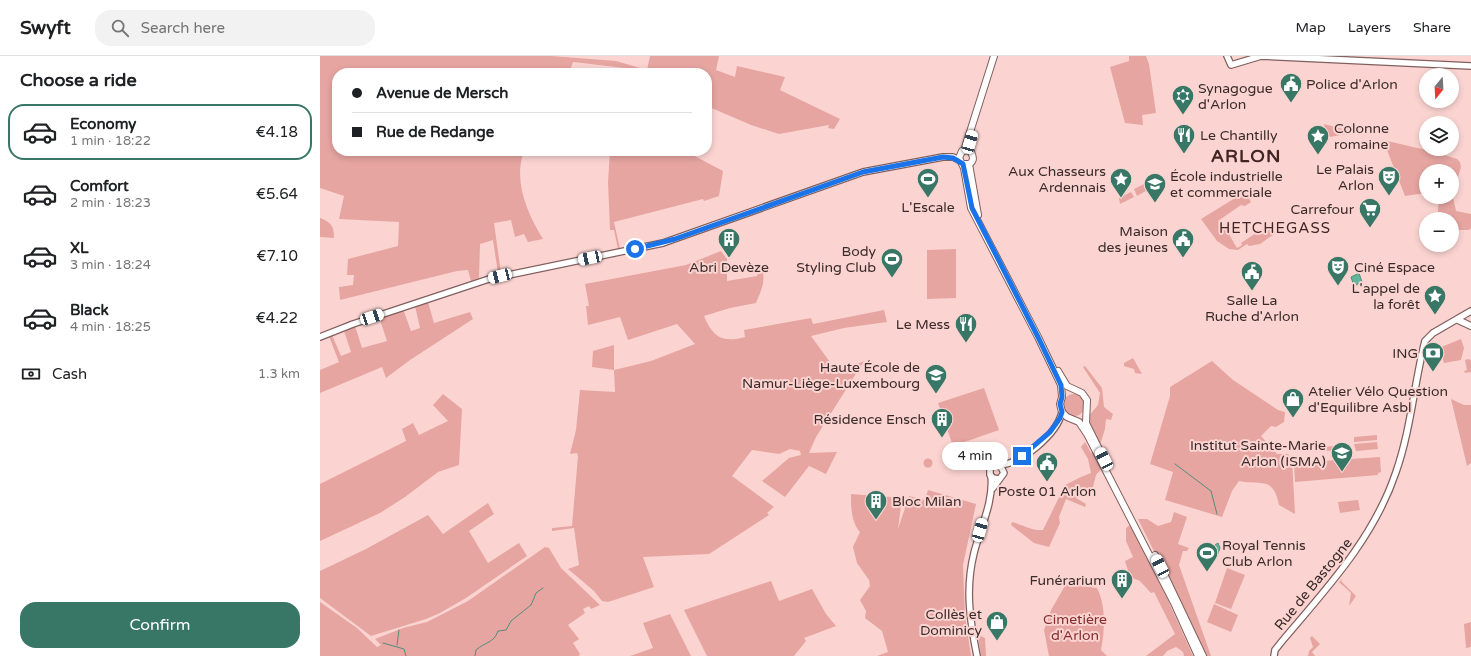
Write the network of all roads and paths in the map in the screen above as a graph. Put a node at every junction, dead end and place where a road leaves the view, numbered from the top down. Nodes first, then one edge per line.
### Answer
1 (994, 56) edge
2 (1227, 56) edge
3 (1471, 66) edge
4 (977, 112) junction
5 (971, 152) junction
6 (963, 159) junction
7 (1471, 311) edge
8 (1458, 320) junction
9 (1471, 326) edge
10 (320, 337) edge
11 (1038, 337) junction
12 (1074, 390) junction
13 (1062, 397) junction
14 (1062, 412) junction
15 (1085, 413) junction
16 (1073, 418) junction
17 (1056, 425) junction
18 (1096, 447) junction
19 (1014, 461) junction
20 (1000, 466) junction
21 (1004, 473) junction
22 (991, 476) junction
23 (999, 479) junction
24 (992, 490) junction
25 (1141, 533) junction
26 (969, 586) junction
27 (977, 656) edge
28 (980, 656) edge
29 (1198, 656) edge
30 (1203, 656) edge
31 (1274, 656) edge

1 - 4 main road
2 - 3 main road
4 - 5 main road
4 - 6 main road
5 - 6 main road
5 - 6 main road
6 - 10 main road
6 - 11 main road
7 - 8 main road
8 - 9 main road
8 - 31 main road, Rue de Bastogne
11 - 12 main road
11 - 13 main road
12 - 13 main road
12 - 15 main road
13 - 14 main road
14 - 16 main road
14 - 17 main road
15 - 16 main road
15 - 18 main road
16 - 17 main road
16 - 18 main road
17 - 19 main road
18 - 25 main road
19 - 20 main road
19 - 21 main road
20 - 21 main road
20 - 22 main road
21 - 23 main road
22 - 23 main road
22 - 24 main road
23 - 24 main road
24 - 26 main road
25 - 29 main road
25 - 30 main road
26 - 27 main road
26 - 28 main road

